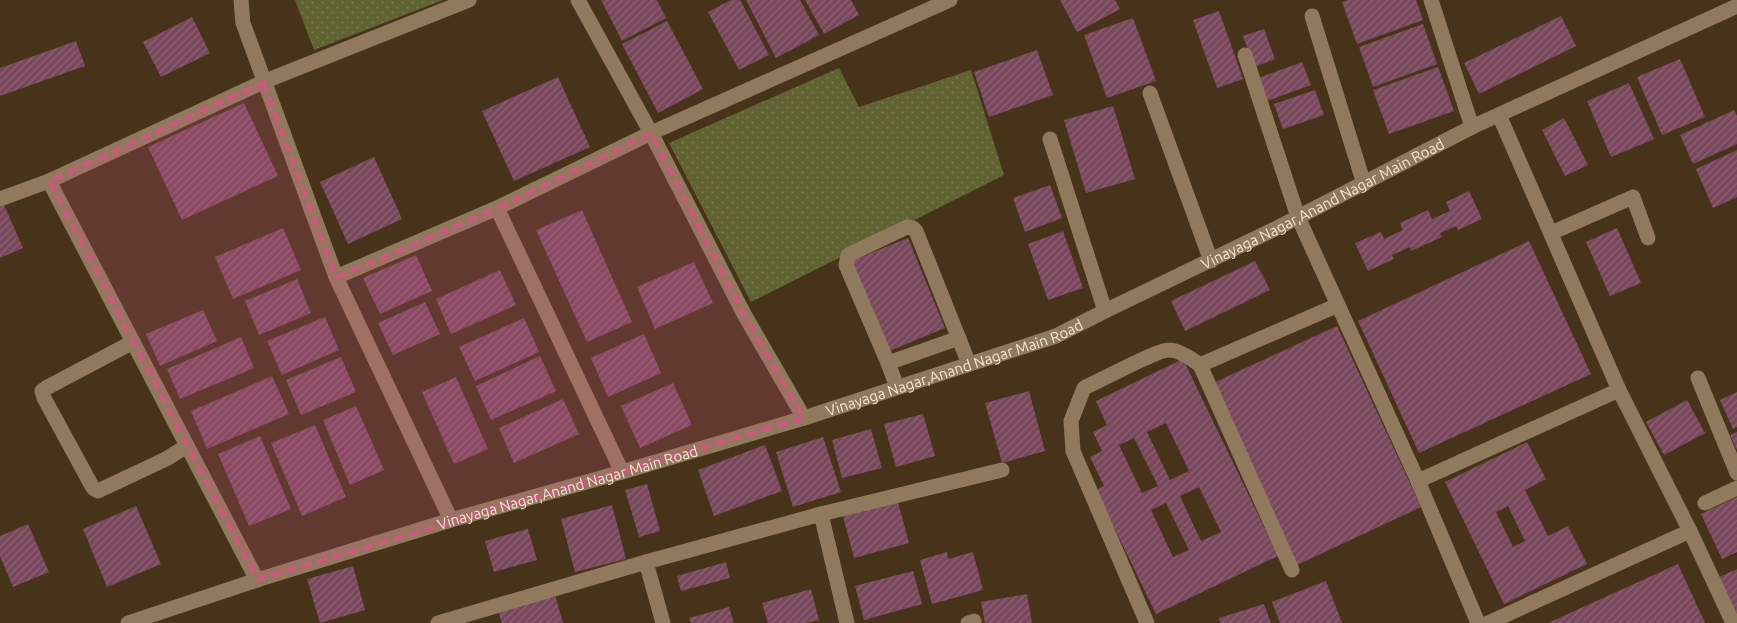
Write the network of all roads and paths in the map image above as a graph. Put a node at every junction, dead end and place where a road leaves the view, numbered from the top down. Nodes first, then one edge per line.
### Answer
1 (241, 0) edge
2 (469, 0) edge
3 (578, 0) edge
4 (950, 0) edge
5 (1431, 0) edge
6 (1735, 6) edge
7 (1312, 16) dead end
8 (1245, 55) dead end
9 (263, 82) junction
10 (1150, 93) dead end
11 (1499, 115) junction
12 (1472, 127) junction
13 (651, 133) junction
14 (1050, 139) dead end
15 (49, 181) junction
16 (1364, 184) junction
17 (0, 199) edge
18 (497, 208) junction
19 (1298, 217) junction
20 (1550, 233) junction
21 (1648, 238) dead end
22 (1211, 261) junction
23 (336, 277) junction
24 (1338, 305) junction
25 (1105, 311) junction
26 (959, 338) junction
27 (133, 342) junction
28 (888, 363) junction
29 (969, 364) junction
30 (1200, 365) junction
31 (1698, 378) dead end
32 (897, 387) junction
33 (1619, 390) junction
34 (804, 418) junction
35 (187, 446) junction
36 (1002, 470) dead end
37 (622, 472) junction
38 (1737, 473) edge
39 (1418, 481) junction
40 (1737, 488) edge
41 (1705, 503) dead end
42 (821, 514) junction
43 (451, 520) junction
44 (1690, 530) junction
45 (646, 562) junction
46 (1292, 570) dead end
47 (257, 580) junction
48 (488, 616) edge
49 (128, 623) edge
50 (438, 623) edge
51 (663, 623) edge
52 (847, 623) edge
53 (1147, 623) edge
54 (1478, 623) edge
55 (1488, 623) edge
56 (1733, 623) edge

1 - 9 street
2 - 9 street
3 - 13 street
4 - 13 street
5 - 12 street
6 - 11 street, Vinayaga Nagar,Anand Nagar Main Road
7 - 16 street
8 - 19 street
9 - 15 street
9 - 23 street
10 - 22 street
11 - 12 street, Vinayaga Nagar,Anand Nagar Main Road
11 - 20 street
12 - 16 street, Vinayaga Nagar,Anand Nagar Main Road
13 - 18 street
13 - 34 street
14 - 25 street
15 - 17 street
15 - 27 street
16 - 19 street, Vinayaga Nagar,Anand Nagar Main Road
18 - 23 street
18 - 37 street
19 - 22 street, Vinayaga Nagar,Anand Nagar Main Road
19 - 24 street
20 - 21 street
20 - 33 street
22 - 25 street, Vinayaga Nagar,Anand Nagar Main Road
23 - 43 street
24 - 30 street
24 - 39 street
25 - 29 street, Vinayaga Nagar,Anand Nagar Main Road
26 - 28 street
26 - 28 street
26 - 29 street
27 - 35 street
27 - 35 street
28 - 32 street
29 - 32 street, Vinayaga Nagar,Anand Nagar Main Road
30 - 46 street
30 - 53 street
31 - 38 street
32 - 34 street, Vinayaga Nagar,Anand Nagar Main Road
33 - 39 street
33 - 44 street
34 - 37 street, Vinayaga Nagar,Anand Nagar Main Road
35 - 47 street
36 - 42 street
37 - 43 street, Vinayaga Nagar,Anand Nagar Main Road
39 - 54 street
40 - 41 street
42 - 45 street
42 - 52 street
43 - 47 street, Vinayaga Nagar,Anand Nagar Main Road
44 - 55 street
44 - 56 street
45 - 48 street
45 - 51 street
47 - 49 street, Vinayaga Nagar,Anand Nagar Main Road
48 - 50 street

